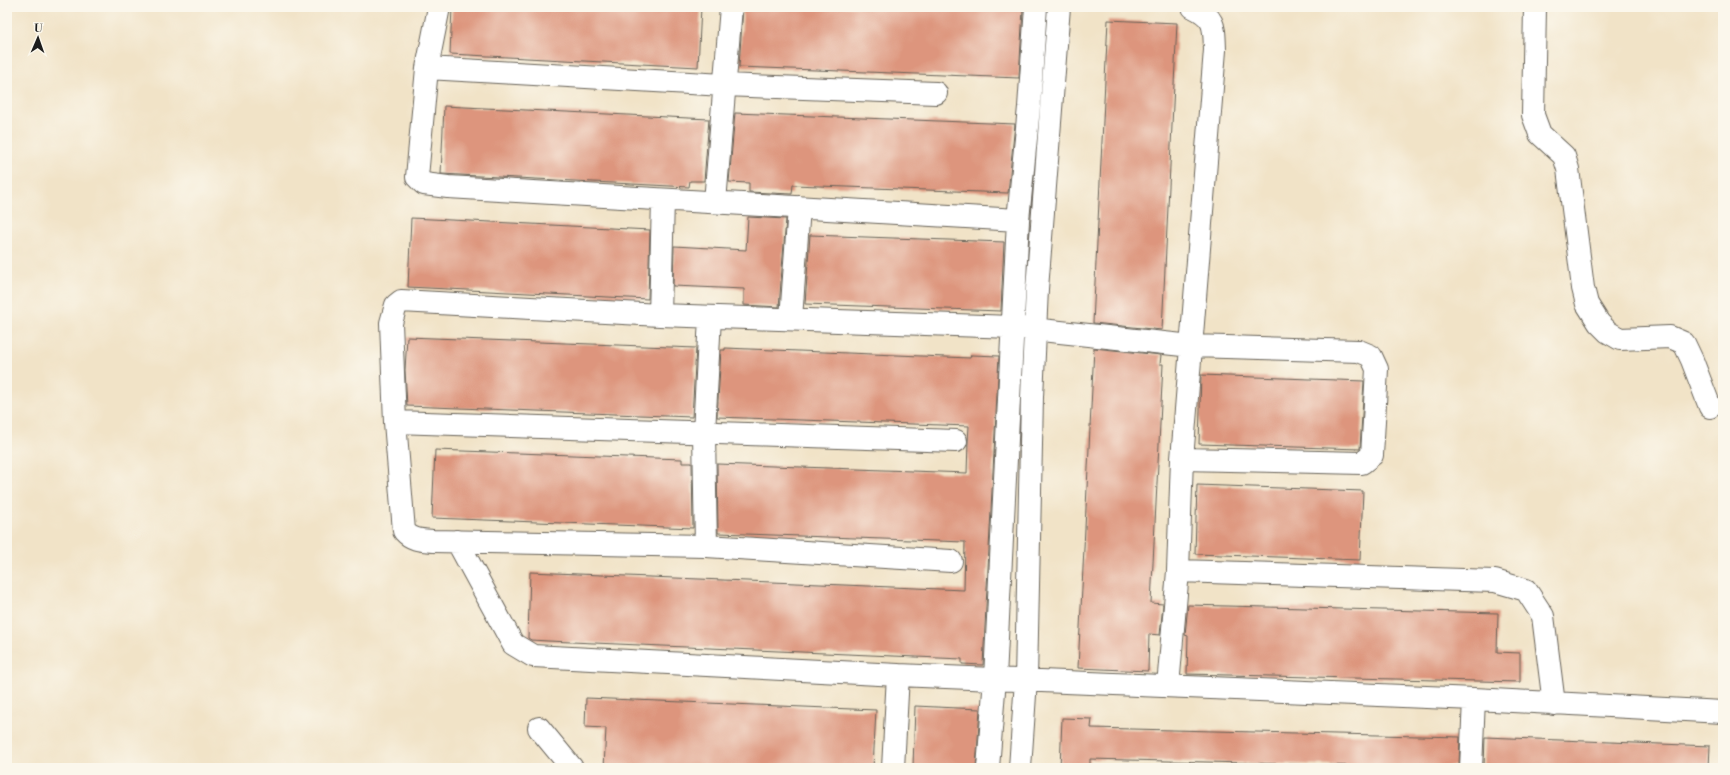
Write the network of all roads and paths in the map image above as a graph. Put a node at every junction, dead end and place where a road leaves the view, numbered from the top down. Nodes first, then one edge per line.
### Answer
1 (439, 7) edge
2 (731, 7) edge
3 (1036, 7) edge
4 (1059, 7) edge
5 (1193, 7) edge
6 (1535, 7) edge
7 (428, 68) junction
8 (724, 85) junction
9 (936, 93) dead end
10 (663, 200) junction
11 (715, 202) junction
12 (799, 207) junction
13 (1018, 220) junction
14 (660, 315) junction
15 (710, 317) junction
16 (791, 319) junction
17 (1013, 327) junction
18 (1036, 329) junction
19 (1192, 346) junction
20 (1710, 407) dead end
21 (395, 422) junction
22 (704, 433) junction
23 (956, 441) dead end
24 (1182, 459) junction
25 (457, 541) junction
26 (706, 546) junction
27 (951, 561) dead end
28 (1178, 571) junction
29 (898, 675) junction
30 (995, 678) junction
31 (1026, 680) junction
32 (1168, 686) junction
33 (1474, 699) junction
34 (1554, 704) junction
35 (1723, 712) edge
36 (539, 728) dead end
37 (572, 768) edge
38 (892, 768) edge
39 (988, 768) edge
40 (1020, 768) edge
41 (1471, 768) edge

1 - 7 street
2 - 8 street
3 - 13 street
4 - 18 street
5 - 19 street
6 - 20 street
7 - 8 street
7 - 10 street
8 - 9 street
8 - 11 street
10 - 11 street
10 - 14 street
11 - 12 street
12 - 13 street
12 - 16 street
13 - 17 street
14 - 15 street
14 - 21 street
15 - 16 street
15 - 22 street
16 - 17 street
17 - 18 street
17 - 30 street
18 - 19 street
18 - 31 street
19 - 24 street
19 - 24 street
21 - 22 street
21 - 25 street
22 - 23 street
22 - 26 street
24 - 28 street
25 - 26 street
25 - 29 street
26 - 27 street
28 - 32 street
28 - 34 street
29 - 30 street
29 - 38 street
30 - 31 street
30 - 39 street
31 - 32 street
31 - 40 street
32 - 33 street
33 - 34 street
33 - 41 street
34 - 35 street
36 - 37 street

